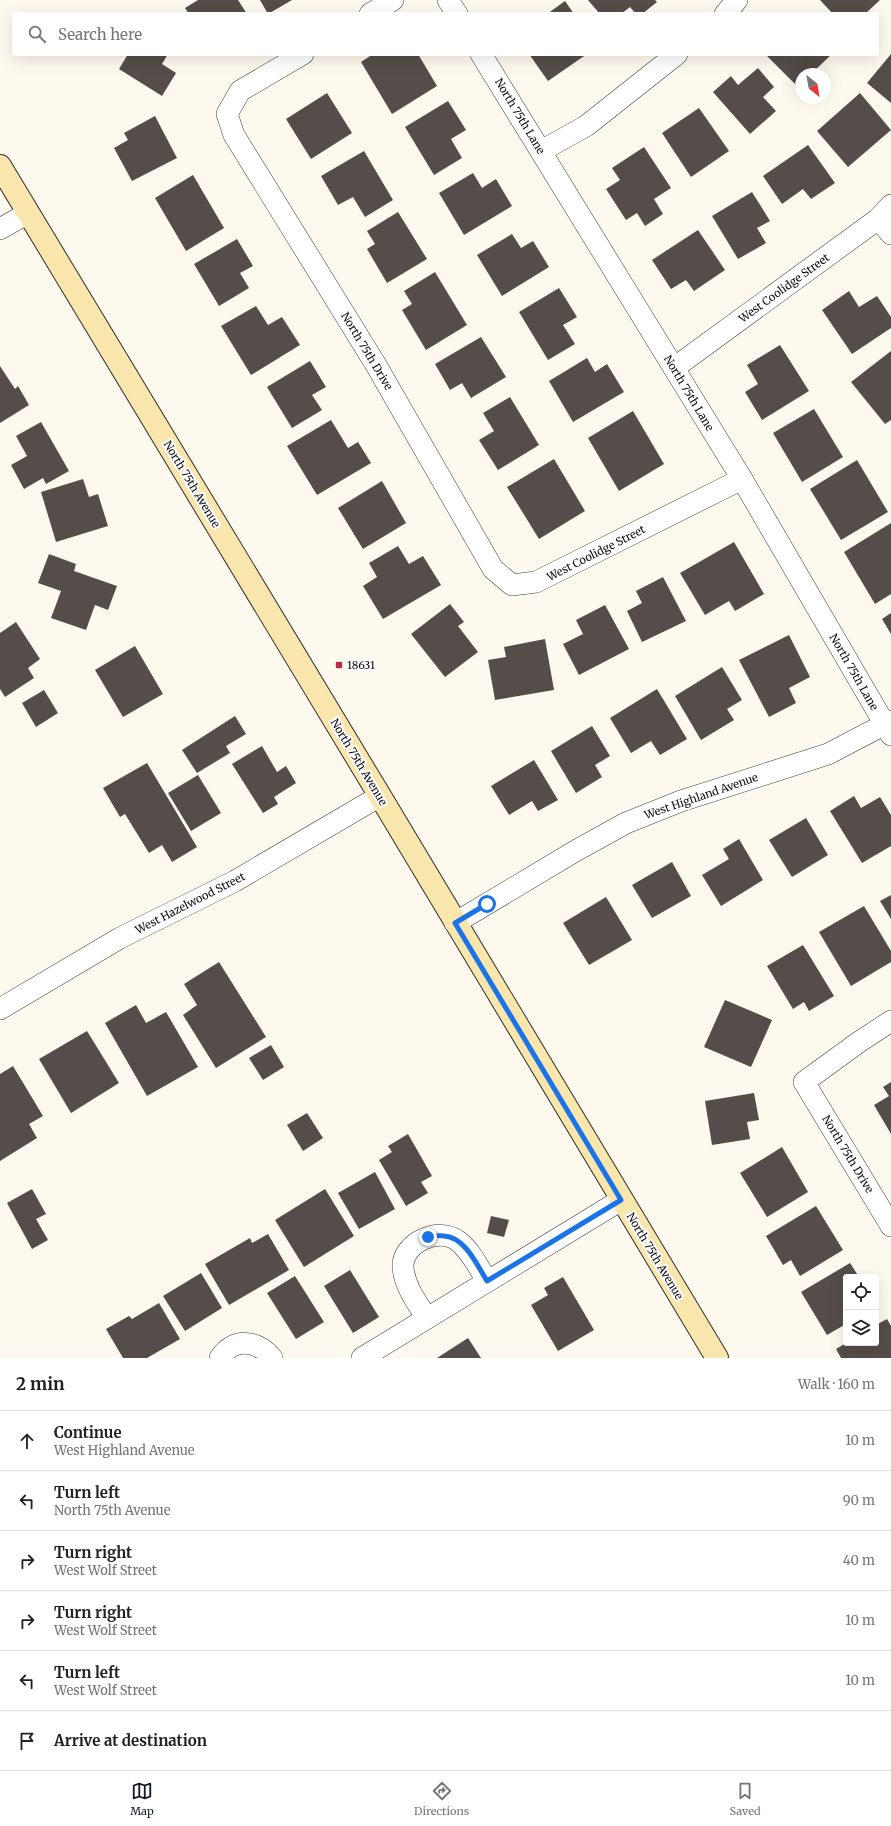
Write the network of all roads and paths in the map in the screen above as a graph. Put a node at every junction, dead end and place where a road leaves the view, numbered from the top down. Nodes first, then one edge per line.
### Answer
1 (393, 0) edge
2 (448, 0) edge
3 (737, 0) edge
4 (373, 12) edge
5 (456, 12) edge
6 (727, 12) edge
7 (300, 56) edge
8 (482, 56) edge
9 (674, 56) edge
10 (541, 151) junction
11 (0, 166) edge
12 (28, 213) junction
13 (887, 219) edge
14 (0, 229) edge
15 (674, 368) junction
16 (742, 479) junction
17 (512, 585) joint
18 (889, 727) edge
19 (380, 796) junction
20 (455, 923) junction
21 (0, 1009) edge
22 (891, 1021) edge
23 (621, 1200) junction
24 (891, 1226) edge
25 (487, 1281) junction
26 (427, 1318) junction
27 (220, 1358) edge
28 (272, 1358) edge
29 (362, 1358) edge
30 (717, 1358) edge

1 - 4 street
2 - 5 street
3 - 6 street
7 - 17 street, North 75th Drive
8 - 10 street, North 75th Lane
9 - 10 street
10 - 15 street, North 75th Lane
11 - 12 main road, North 75th Avenue
12 - 14 street
12 - 19 main road, North 75th Avenue
13 - 15 street, West Coolidge Street
15 - 16 street, North 75th Lane
16 - 17 street, West Coolidge Street
16 - 18 street, North 75th Lane
18 - 20 street, West Highland Avenue
19 - 20 main road, North 75th Avenue
19 - 21 street, West Hazelwood Street
20 - 23 main road, North 75th Avenue
22 - 24 street, North 75th Drive
23 - 25 street
23 - 30 main road, North 75th Avenue
25 - 26 street
25 - 26 street
26 - 29 street
27 - 28 street

